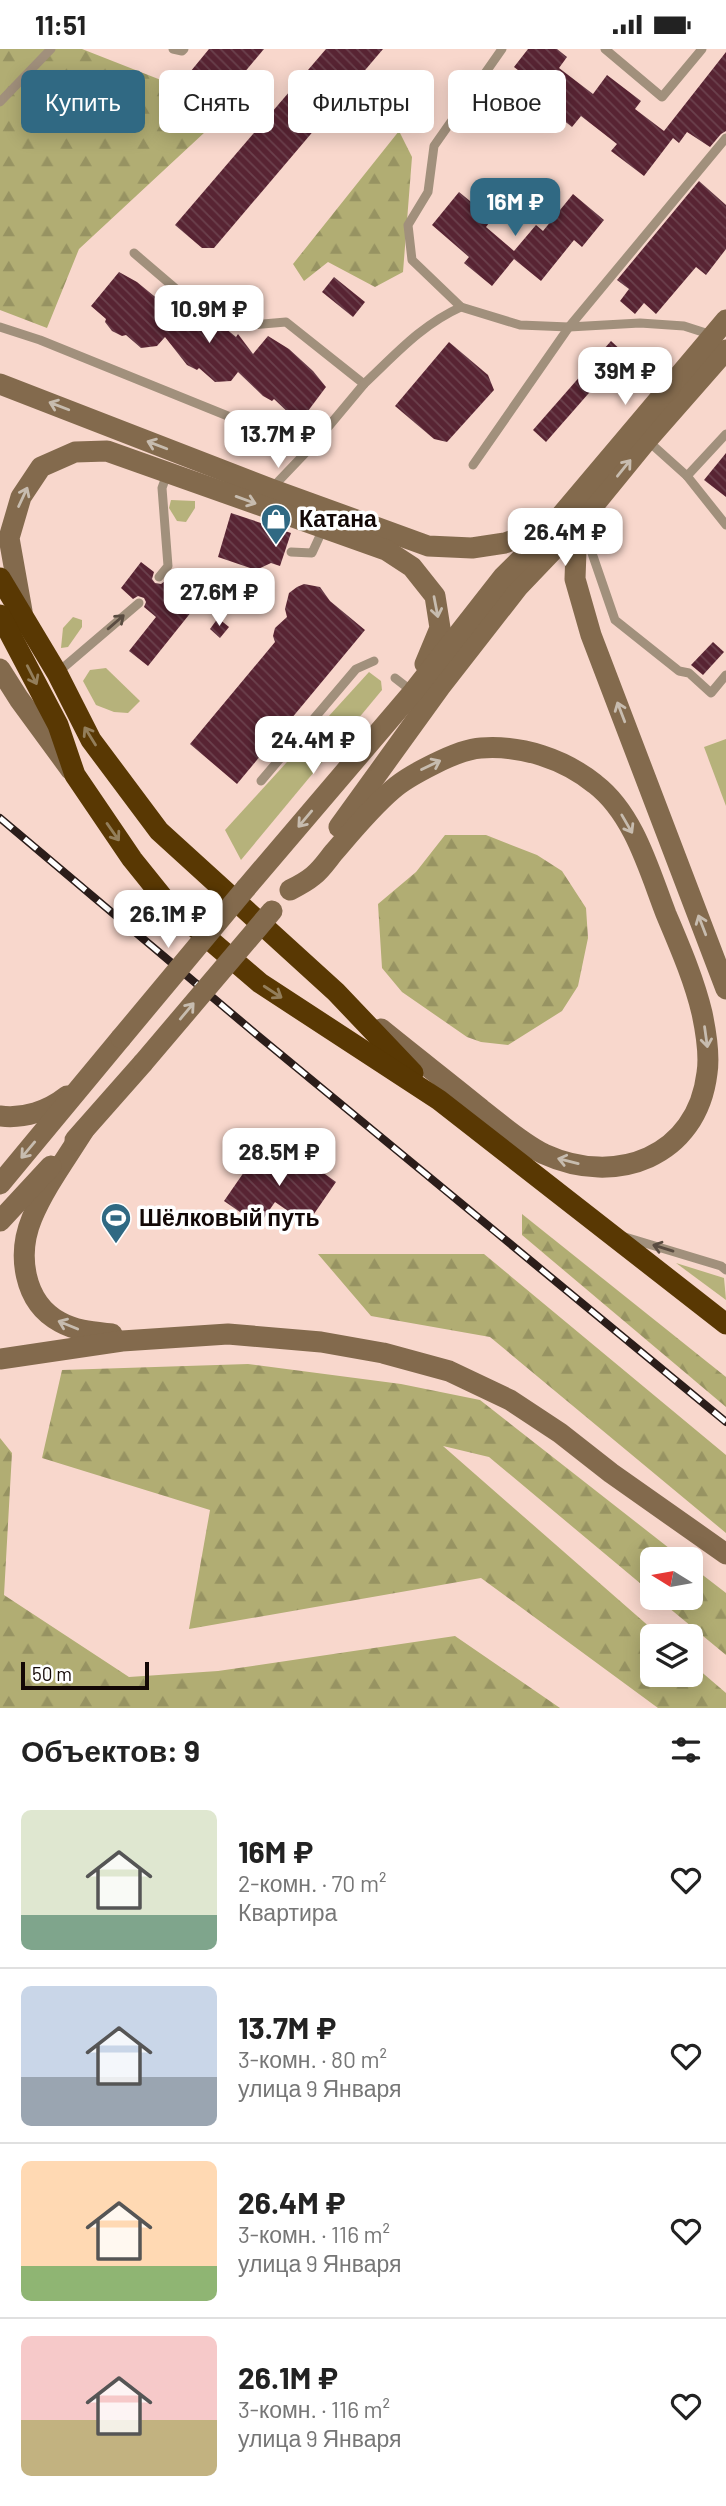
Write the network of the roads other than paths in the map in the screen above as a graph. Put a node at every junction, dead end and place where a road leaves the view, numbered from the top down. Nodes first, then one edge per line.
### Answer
1 (51, 49) edge
2 (173, 49) edge
3 (184, 49) edge
4 (502, 49) edge
5 (605, 49) edge
6 (702, 49) edge
7 (0, 101) edge
8 (726, 138) edge
9 (134, 253) dead end
10 (461, 307) junction
11 (0, 327) edge
12 (569, 327) junction
13 (722, 335) edge
14 (0, 384) edge
15 (364, 384) junction
16 (726, 434) edge
17 (647, 440) junction
18 (313, 445) junction
19 (473, 465) dead end
20 (167, 472) junction
21 (687, 475) junction
22 (271, 489) junction
23 (575, 513) junction
24 (726, 524) edge
25 (324, 528) junction
26 (291, 552) dead end
27 (159, 577) dead end
28 (0, 578) edge
29 (139, 603) dead end
30 (22, 611) junction
31 (0, 615) edge
32 (374, 661) dead end
33 (0, 669) edge
34 (57, 673) junction
35 (726, 675) edge
36 (395, 678) dead end
37 (413, 692) junction
38 (75, 775) junction
39 (261, 781) dead end
40 (290, 890) junction
41 (726, 989) edge
42 (336, 992) junction
43 (88, 1079) junction
44 (439, 1100) junction
45 (0, 1116) edge
46 (84, 1130) junction
47 (0, 1184) edge
48 (0, 1221) edge
49 (606, 1231) junction
50 (724, 1266) edge
51 (726, 1324) edge
52 (184, 1335) junction
53 (0, 1359) edge
54 (726, 1554) edge

1 - 7 lane
2 - 3 lane
4 - 10 lane
5 - 6 lane
8 - 12 lane
9 - 15 lane
10 - 12 lane
10 - 15 lane
11 - 18 lane
12 - 13 lane
12 - 19 lane
13 - 17 main road
13 - 23 main road
22 -> 14 main road
15 - 18 lane
16 - 21 lane
17 - 21 lane
23 -> 17 main road
18 - 22 lane
20 -> 25 main road
20 - 27 lane
30 -> 20 main road
21 - 24 lane
22 - 23 main road
23 - 35 lane
23 - 37 main road
23 - 40 main road
41 -> 23 main road
25 - 26 lane
25 -> 37 main road
28 - 30 highway
34 -> 29 lane
30 - 34 highway
31 -> 38 highway
32 - 39 lane
33 - 38 main road
42 -> 34 highway
36 - 37 lane
37 -> 43 main road, bridge
38 -> 44 highway
40 -> 42 main road
46 -> 40 main road, bridge
42 - 44 highway
43 - 45 main road
43 -> 47 main road
44 - 49 highway
46 - 48 main road
52 -> 46 main road
50 -> 49 lane
49 - 51 highway
52 - 53 main road
52 - 54 main road

